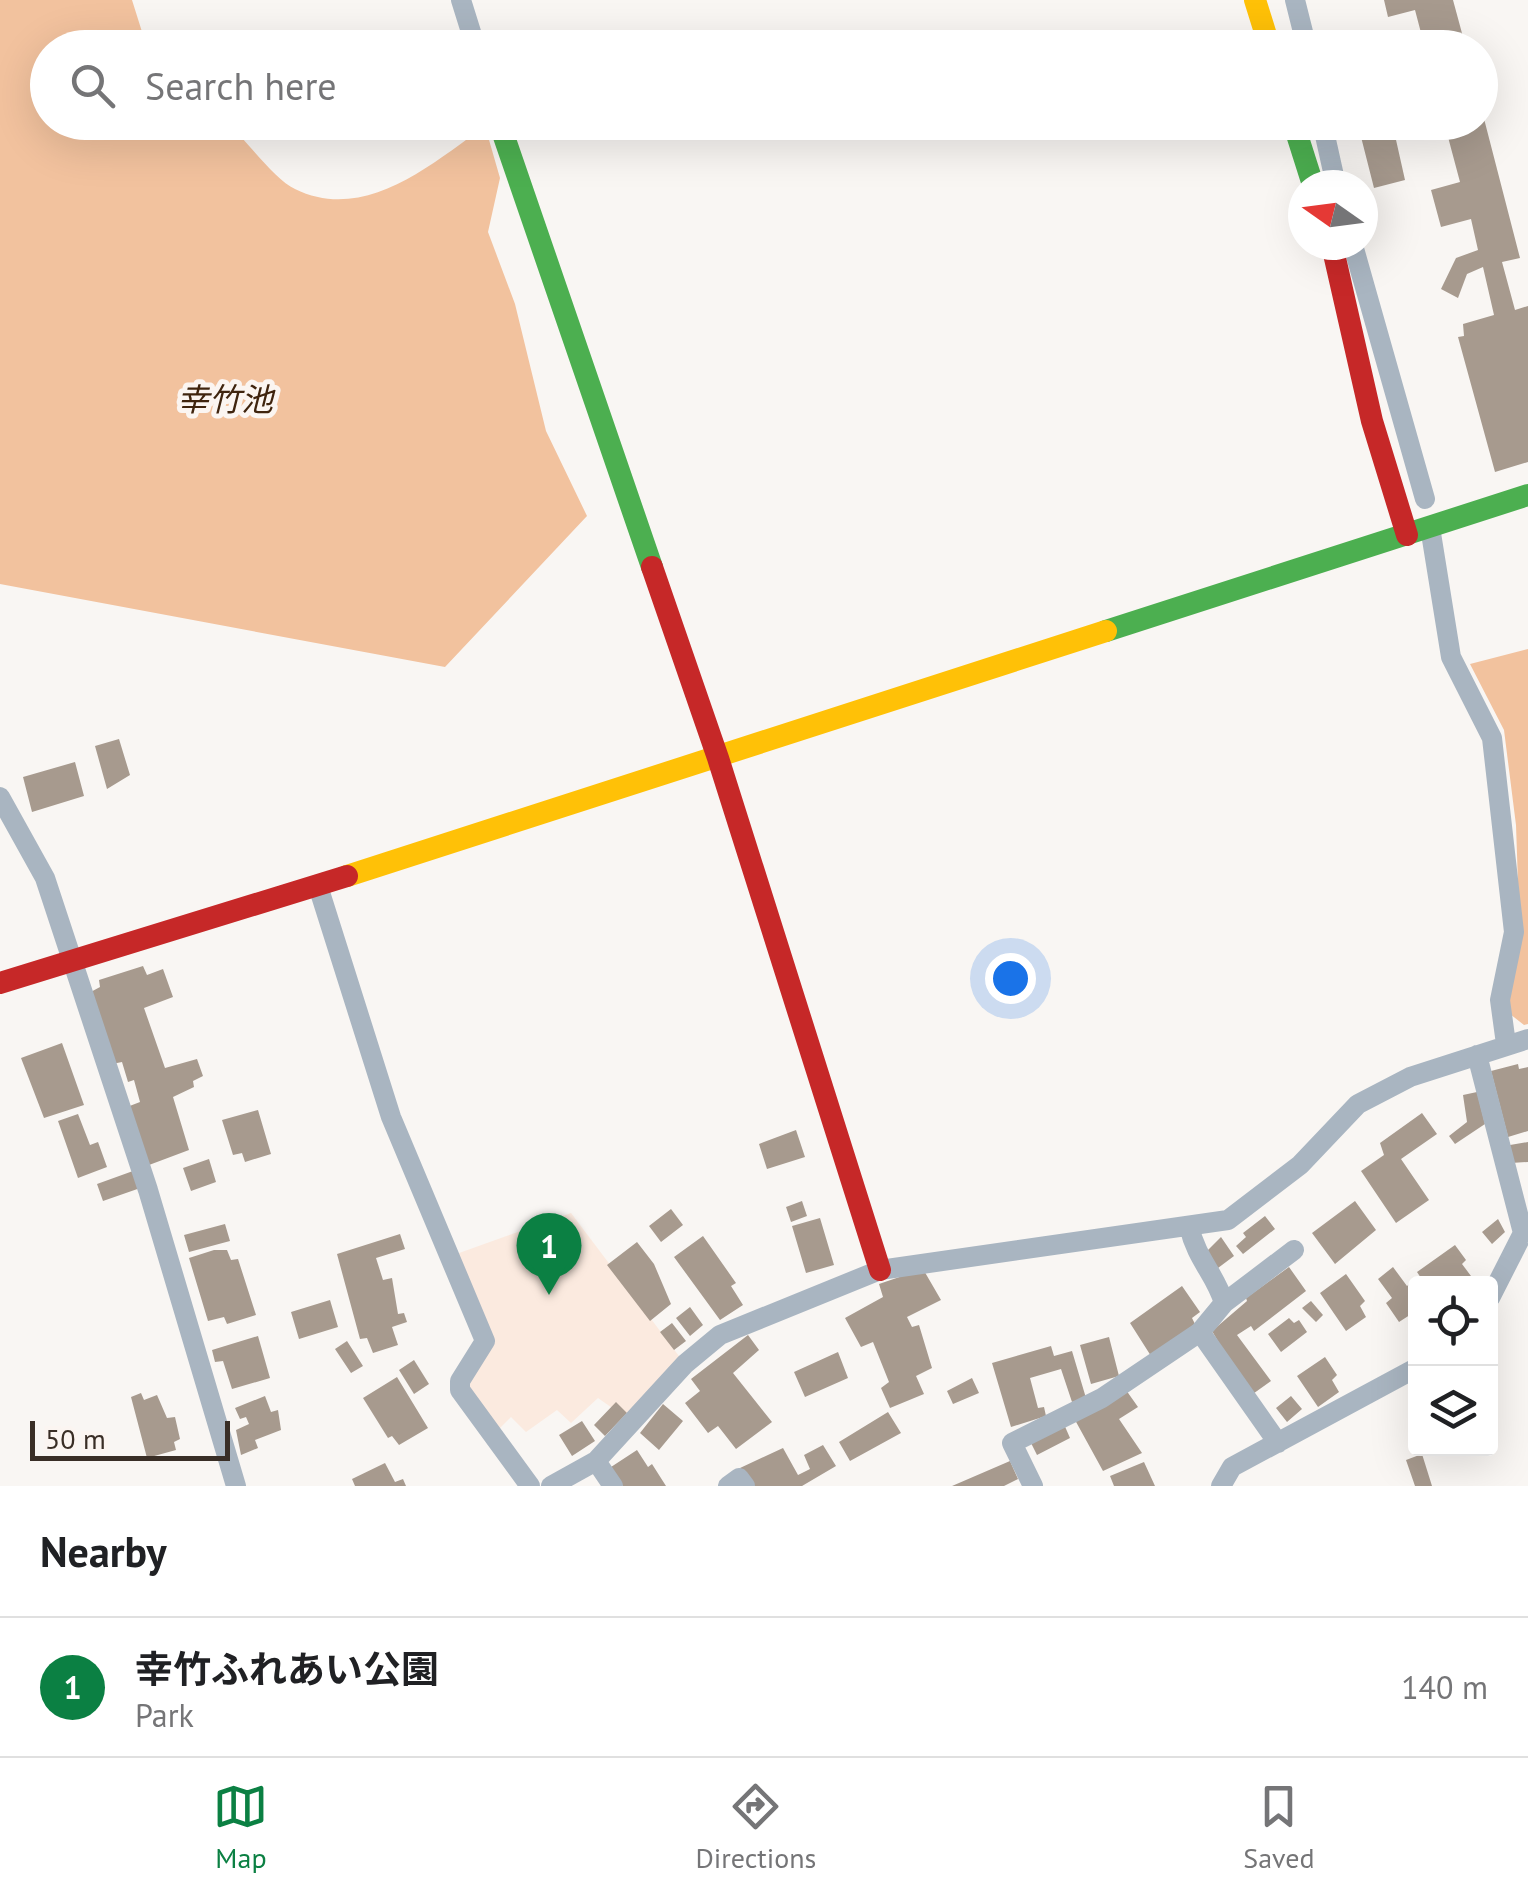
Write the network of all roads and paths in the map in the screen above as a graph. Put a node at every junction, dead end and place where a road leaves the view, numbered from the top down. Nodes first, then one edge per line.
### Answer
1 (460, 0) edge
2 (1255, 0) edge
3 (1296, 0) edge
4 (470, 30) edge
5 (1264, 30) edge
6 (1304, 30) edge
7 (506, 140) edge
8 (1299, 140) edge
9 (1326, 140) edge
10 (1308, 170) edge
11 (1333, 170) edge
12 (1335, 260) edge
13 (1357, 260) edge
14 (1528, 495) edge
15 (1425, 499) dead end
16 (1430, 527) junction
17 (1407, 535) junction
18 (718, 758) junction
19 (0, 797) edge
20 (318, 886) junction
21 (71, 960) junction
22 (0, 983) edge
23 (1528, 1039) edge
24 (1506, 1044) junction
25 (1477, 1055) junction
26 (1190, 1226) junction
27 (1525, 1233) edge
28 (1294, 1250) dead end
29 (880, 1270) junction
30 (1498, 1283) edge
31 (1224, 1302) junction
32 (1200, 1332) junction
33 (1408, 1372) edge
34 (1278, 1443) junction
35 (596, 1461) junction
36 (236, 1486) edge
37 (530, 1486) edge
38 (550, 1486) edge
39 (613, 1486) edge
40 (728, 1486) edge
41 (745, 1486) edge
42 (1033, 1486) edge
43 (1221, 1486) edge

1 - 4 street
2 - 5 street
3 - 6 street
7 - 18 street
8 - 10 street
9 - 11 street
12 - 17 street
13 - 15 street
14 - 16 street
16 - 17 street
16 - 24 street
17 - 18 street
18 - 20 street
18 - 29 street
19 - 21 street
20 - 21 street
20 - 37 street
21 - 22 street
21 - 36 street
23 - 24 street
24 - 25 street
25 - 26 street
25 - 27 street
26 - 29 street
26 - 31 street
27 - 30 street
28 - 31 street
29 - 35 street
31 - 32 street
32 - 34 street
32 - 42 street
33 - 34 street
34 - 43 street
35 - 38 street
35 - 39 street
40 - 41 street

